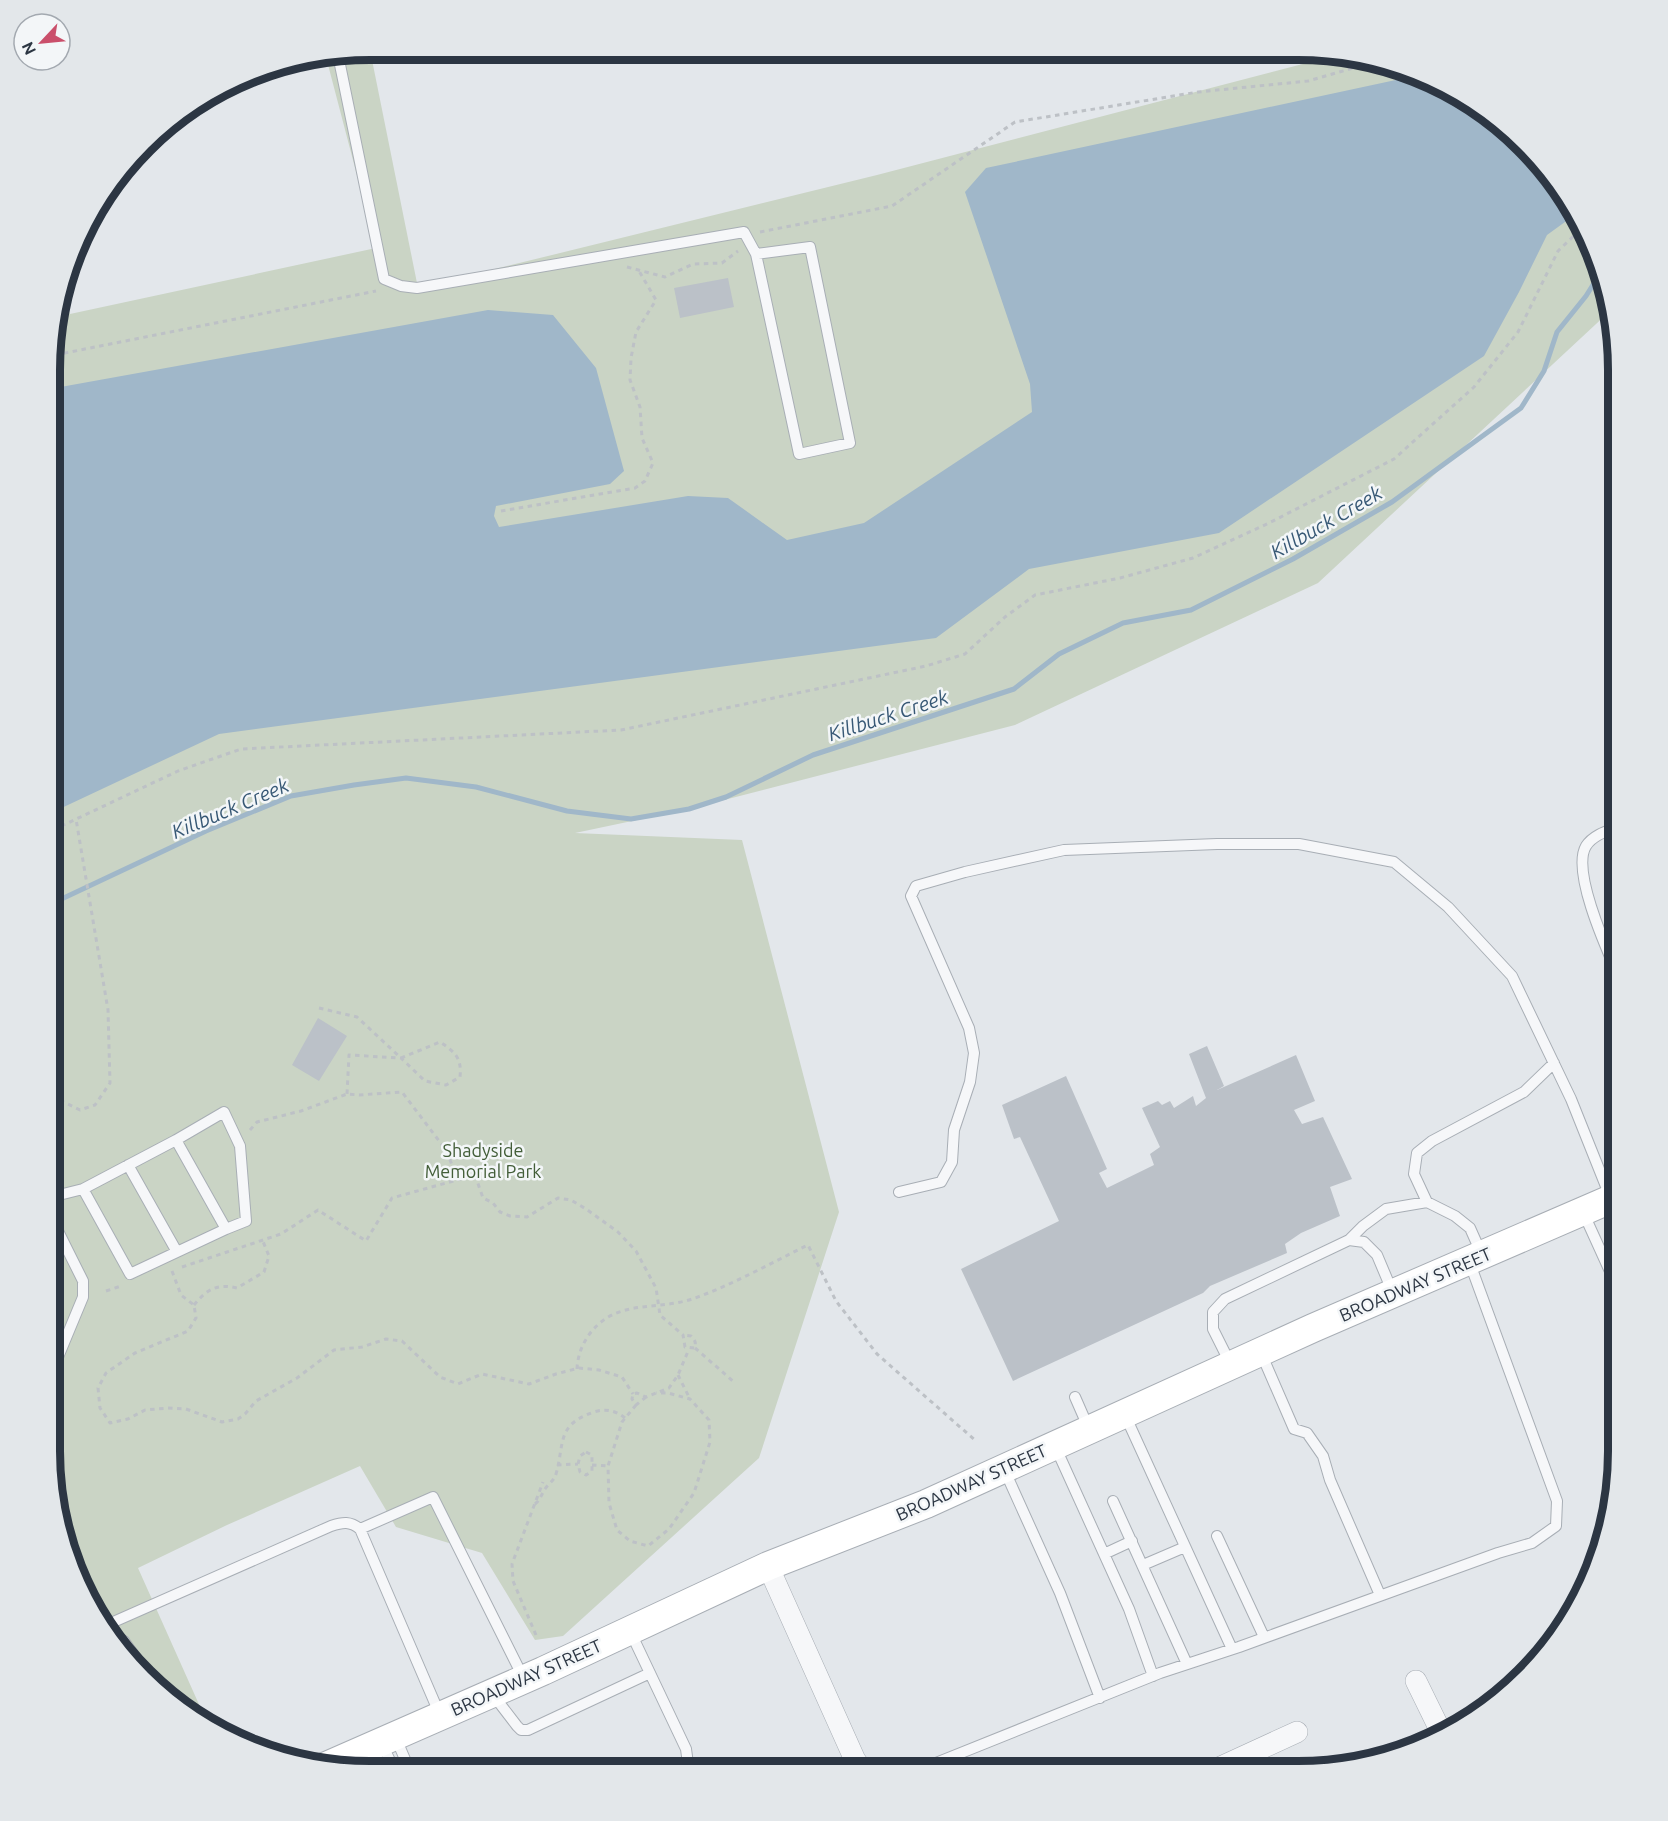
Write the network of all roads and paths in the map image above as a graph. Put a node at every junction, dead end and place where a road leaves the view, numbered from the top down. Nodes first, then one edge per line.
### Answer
1 (339, 62) edge
2 (1360, 66) edge
3 (1576, 234) edge
4 (747, 237) junction
5 (616, 254) junction
6 (756, 254) junction
7 (639, 271) junction
8 (401, 286) junction
9 (61, 354) edge
10 (501, 511) dead end
11 (76, 819) junction
12 (60, 827) edge
13 (1608, 831) edge
14 (1608, 952) edge
15 (319, 1008) dead end
16 (401, 1058) junction
17 (1554, 1063) junction
18 (347, 1094) junction
19 (60, 1100) edge
20 (249, 1130) dead end
21 (176, 1140) junction
22 (129, 1165) junction
23 (458, 1180) junction
24 (1608, 1184) edge
25 (83, 1189) junction
26 (899, 1192) dead end
27 (60, 1195) edge
28 (1608, 1201) edge
29 (1427, 1202) junction
30 (1582, 1212) junction
31 (226, 1229) junction
32 (60, 1235) edge
33 (262, 1239) junction
34 (1349, 1240) junction
35 (177, 1252) junction
36 (1475, 1258) junction
37 (1608, 1268) edge
38 (128, 1284) dead end
39 (106, 1291) dead end
40 (1394, 1293) junction
41 (194, 1305) junction
42 (658, 1307) junction
43 (683, 1335) junction
44 (695, 1348) junction
45 (689, 1349) junction
46 (1261, 1352) junction
47 (60, 1353) edge
48 (1231, 1365) junction
49 (577, 1369) junction
50 (678, 1375) junction
51 (734, 1382) dead end
52 (656, 1393) junction
53 (633, 1394) junction
54 (646, 1397) junction
55 (1075, 1397) dead end
56 (690, 1399) junction
57 (636, 1405) junction
58 (1125, 1414) junction
59 (625, 1418) junction
60 (1090, 1430) junction
61 (976, 1441) dead end
62 (1055, 1446) junction
63 (578, 1464) junction
64 (557, 1465) junction
65 (592, 1465) junction
66 (608, 1466) junction
67 (1004, 1469) junction
68 (543, 1482) dead end
69 (1113, 1501) dead end
70 (534, 1505) junction
71 (360, 1529) junction
72 (1217, 1536) dead end
73 (1132, 1542) junction
74 (1185, 1546) junction
75 (1104, 1554) junction
76 (1143, 1565) junction
77 (768, 1566) junction
78 (1380, 1595) junction
79 (112, 1623) edge
80 (630, 1630) junction
81 (536, 1635) dead end
82 (1264, 1637) junction
83 (1232, 1649) junction
84 (1187, 1664) junction
85 (650, 1672) junction
86 (1153, 1676) junction
87 (524, 1679) junction
88 (1416, 1681) dead end
89 (492, 1693) junction
90 (1100, 1698) junction
91 (440, 1716) junction
92 (1439, 1727) edge
93 (1297, 1732) dead end
94 (388, 1739) junction
95 (347, 1760) edge
96 (393, 1761) edge
97 (403, 1761) edge
98 (688, 1761) edge
99 (856, 1761) edge
100 (941, 1761) edge
101 (1234, 1761) edge

1 - 8 lane
2 - 4 path
3 - 11 path
4 - 5 lane
4 - 6 lane
4 - 7 path
5 - 7 path
5 - 8 lane
6 - 6 lane
7 - 10 path
8 - 9 path
11 - 12 path
11 - 19 path
13 - 14 lane
15 - 16 path
16 - 16 path
16 - 18 path
17 - 24 lane
17 - 26 lane
17 - 29 lane
18 - 20 path
18 - 23 path
21 - 22 lane
21 - 31 lane
21 - 31 lane
22 - 25 lane
22 - 35 lane
23 - 33 path
23 - 42 path
25 - 27 lane
25 - 35 lane
28 - 30 main road, BROADWAY STREET
29 - 34 lane
29 - 36 lane
30 - 36 main road, BROADWAY STREET
30 - 37 lane
31 - 35 lane
32 - 47 lane
33 - 41 path
33 - 41 path
34 - 40 lane
34 - 48 lane
36 - 40 main road, BROADWAY STREET
36 - 78 lane
38 - 39 path
40 - 46 main road, BROADWAY STREET
41 - 49 path
42 - 43 path
42 - 49 path
42 - 61 path
43 - 44 path
43 - 45 path
44 - 45 path
44 - 51 path
45 - 50 path
46 - 48 main road, BROADWAY STREET
46 - 78 lane
48 - 58 main road, BROADWAY STREET
49 - 53 path
50 - 52 path
50 - 56 path
52 - 54 path
52 - 56 path
53 - 54 path
53 - 57 path
54 - 57 path
55 - 60 lane
56 - 66 path
57 - 59 path
58 - 60 main road, BROADWAY STREET
58 - 74 lane
59 - 64 path
59 - 66 path
60 - 62 main road, BROADWAY STREET
62 - 67 main road, BROADWAY STREET
62 - 75 lane
63 - 64 path
63 - 65 path
63 - 65 path
64 - 70 path
65 - 66 path
67 - 77 main road, BROADWAY STREET
67 - 90 lane
68 - 70 path
69 - 73 lane
70 - 81 path
71 - 79 lane
71 - 87 lane
71 - 91 lane
72 - 82 lane
73 - 75 lane
73 - 76 lane
74 - 76 lane
74 - 83 lane
75 - 86 lane
76 - 84 lane
77 - 80 main road, BROADWAY STREET
77 - 99 street
78 - 82 lane
80 - 85 lane
80 - 87 main road, BROADWAY STREET
82 - 83 lane
83 - 84 lane
84 - 86 lane
85 - 89 lane
85 - 98 lane
86 - 90 lane
87 - 89 main road, BROADWAY STREET
88 - 92 street
89 - 91 main road, BROADWAY STREET
90 - 100 lane
91 - 94 main road, BROADWAY STREET
93 - 101 street
94 - 95 main road, BROADWAY STREET
94 - 96 lane
94 - 97 lane

